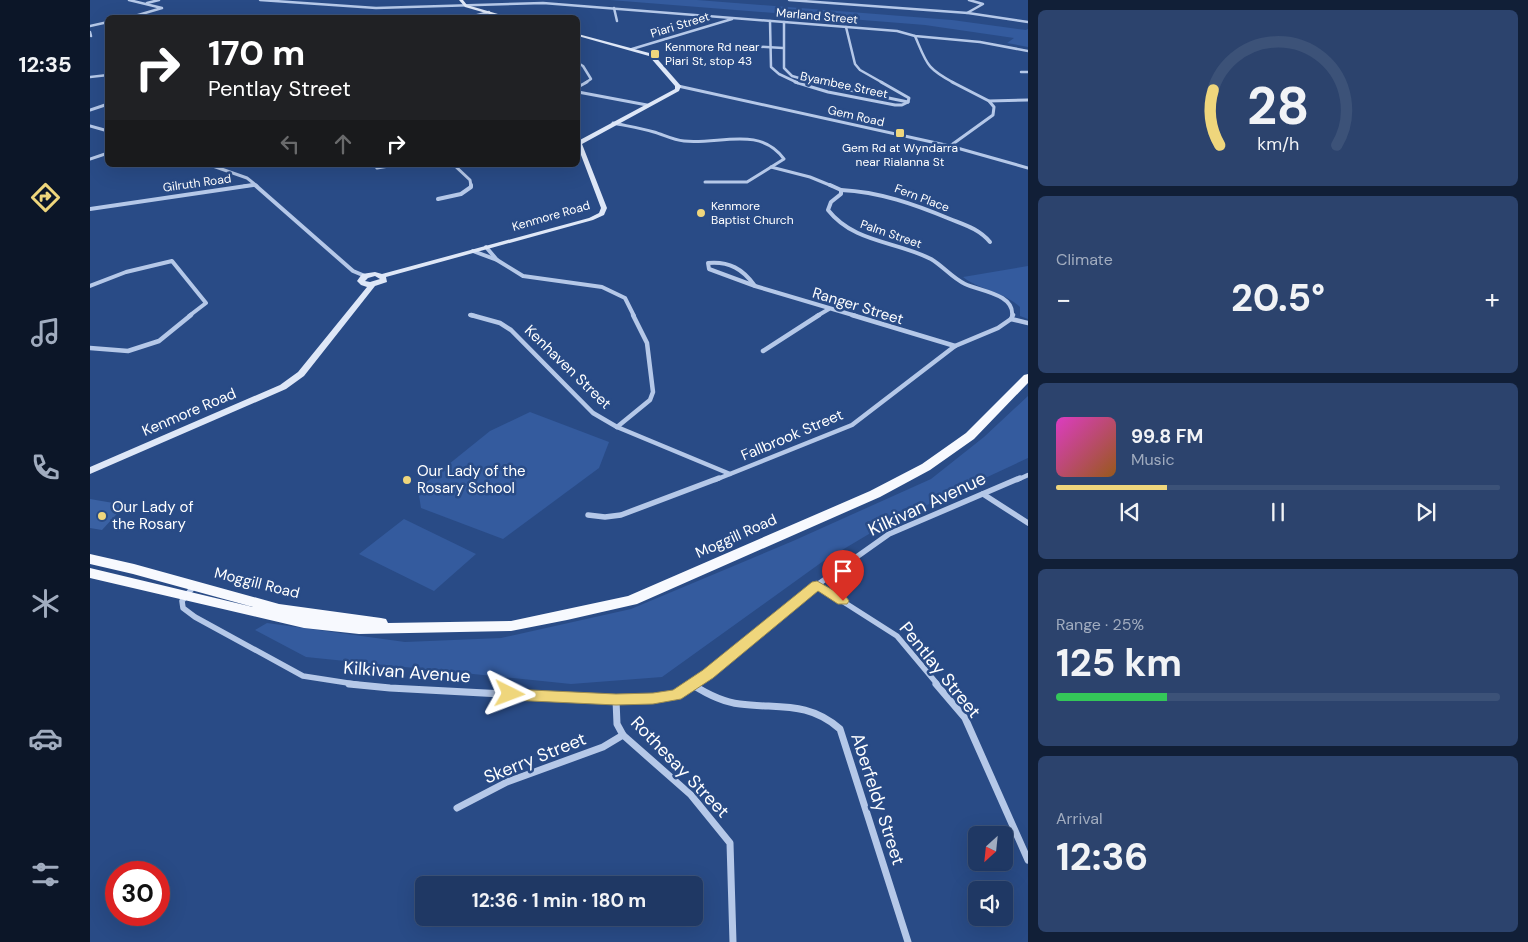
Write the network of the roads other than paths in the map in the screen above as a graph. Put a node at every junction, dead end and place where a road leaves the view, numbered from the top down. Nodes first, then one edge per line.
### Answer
1 (129, 0) edge
2 (159, 0) edge
3 (260, 0) edge
4 (320, 0) edge
5 (789, 0) edge
6 (969, 0) edge
7 (821, 1) edge
8 (462, 2) edge
9 (144, 4) junction
10 (312, 4) junction
11 (614, 9) junction
12 (488, 12) junction
13 (968, 13) junction
14 (138, 15) edge
15 (477, 15) edge
16 (499, 15) edge
17 (734, 18) junction
18 (729, 20) junction
19 (617, 21) dead end
20 (770, 21) junction
21 (784, 22) junction
22 (1028, 22) edge
23 (105, 23) edge
24 (90, 26) edge
25 (846, 27) junction
26 (90, 32) edge
27 (901, 32) junction
28 (927, 34) junction
29 (913, 35) junction
30 (91, 36) edge
31 (580, 36) edge
32 (749, 46) dead end
33 (770, 47) junction
34 (783, 48) junction
35 (632, 49) junction
36 (1028, 50) edge
37 (580, 64) edge
38 (1021, 72) dead end
39 (1028, 72) edge
40 (105, 75) edge
41 (90, 77) edge
42 (580, 86) edge
43 (678, 86) junction
44 (580, 92) edge
45 (1028, 100) edge
46 (990, 101) junction
47 (908, 102) junction
48 (105, 105) edge
49 (647, 105) junction
50 (90, 110) edge
51 (613, 123) junction
52 (90, 126) edge
53 (105, 131) edge
54 (580, 143) edge
55 (950, 146) junction
56 (580, 151) edge
57 (105, 154) edge
58 (90, 159) edge
59 (216, 167) edge
60 (383, 167) edge
61 (456, 167) edge
62 (377, 168) dead end
63 (771, 168) junction
64 (1028, 168) edge
65 (705, 182) dead end
66 (254, 185) junction
67 (841, 190) junction
68 (438, 199) dead end
69 (90, 209) edge
70 (990, 242) dead end
71 (486, 247) junction
72 (473, 251) junction
73 (497, 260) junction
74 (365, 276) junction
75 (382, 276) junction
76 (373, 284) junction
77 (90, 286) edge
78 (755, 286) junction
79 (829, 309) junction
80 (470, 315) dead end
81 (1011, 319) junction
82 (1028, 322) edge
83 (955, 346) junction
84 (90, 348) edge
85 (764, 351) dead end
86 (1028, 377) edge
87 (616, 427) junction
88 (90, 471) edge
89 (730, 475) junction
90 (1028, 475) edge
91 (984, 494) junction
92 (588, 515) dead end
93 (1028, 523) edge
94 (90, 559) edge
95 (90, 573) edge
96 (817, 585) junction
97 (190, 591) junction
98 (693, 685) junction
99 (616, 700) junction
100 (623, 735) junction
101 (457, 808) dead end
102 (1028, 860) edge
103 (733, 942) edge
104 (908, 942) edge

1 - 9 street
2 - 9 street
3 - 10 street, Marland Street
4 - 10 street
5 - 7 street
6 - 13 street
7 - 13 street
8 - 10 street, Marland Street
8 - 11 street, Marland Street
8 - 12 street
9 - 14 street
11 - 17 street, Marland Street
11 - 18 street, Marland Street
11 - 19 street
12 - 15 street
12 - 16 street
13 - 22 street
17 - 18 street, Piari Street
17 - 20 street, Marland Street
18 - 35 street, Piari Street
20 - 21 street, Marland Street
20 - 33 street, Byambee Street
21 - 25 street, Marland Street
21 - 34 street, Byambee Street
23 - 24 street
25 - 27 street, Marland Street
25 - 47 street
26 - 30 street
27 - 28 street, Marland Street
27 - 29 street, Marland Street
28 - 29 street, Marland Street
28 - 36 street, Marland Street
29 - 36 street, Marland Street
29 - 46 street
31 - 35 street
32 - 33 street
33 - 34 street
33 - 47 street, Byambee Street
34 - 47 street, Byambee Street
35 - 43 street
37 - 42 street
38 - 39 street
40 - 41 street
43 - 49 street, Kenmore Road
43 - 55 street, Gem Road
44 - 49 street
45 - 46 street
46 - 55 street
48 - 50 street
49 - 51 street, Kenmore Road
51 - 54 street, Kenmore Road
51 - 63 street
52 - 53 street
55 - 64 street, Gem Road
56 - 71 street, Kenmore Road
57 - 58 street
59 - 66 street
60 - 62 street
61 - 68 street
63 - 65 street
63 - 67 street
66 - 69 street, Gilruth Road
66 - 74 street, Gilruth Road
67 - 70 street, Fern Place
67 - 81 street, Palm Street
71 - 72 street, Kenmore Road
71 - 73 street
72 - 73 street
72 - 75 street, Kenmore Road
73 - 87 street
74 - 75 street
74 - 76 street
75 - 76 street, Kenmore Road
76 - 88 street, Kenmore Road
77 - 84 street
78 - 78 street, Ranger Street
78 - 79 street, Ranger Street
79 - 83 street, Ranger Street
79 - 85 street
80 - 87 street, Kenhaven Street
81 - 82 street
81 - 83 street, Fallbrook Street
83 - 89 street, Fallbrook Street
86 - 97 main road, Moggill Road
87 - 89 street, Kenhaven Street
89 - 92 street, Fallbrook Street
90 - 91 street, Kilkivan Avenue
91 - 93 street
91 - 96 street, Kilkivan Avenue
94 - 97 main road, Moggill Road
95 - 97 main road, Moggill Road
96 - 98 street, Kilkivan Avenue
96 - 102 street, Pentlay Street
97 - 99 street, Kilkivan Avenue
98 - 99 street, Kilkivan Avenue
98 - 104 street, Aberfeldy Street
99 - 100 street, Rothesay Street
100 - 101 street, Skerry Street
100 - 103 street, Rothesay Street

